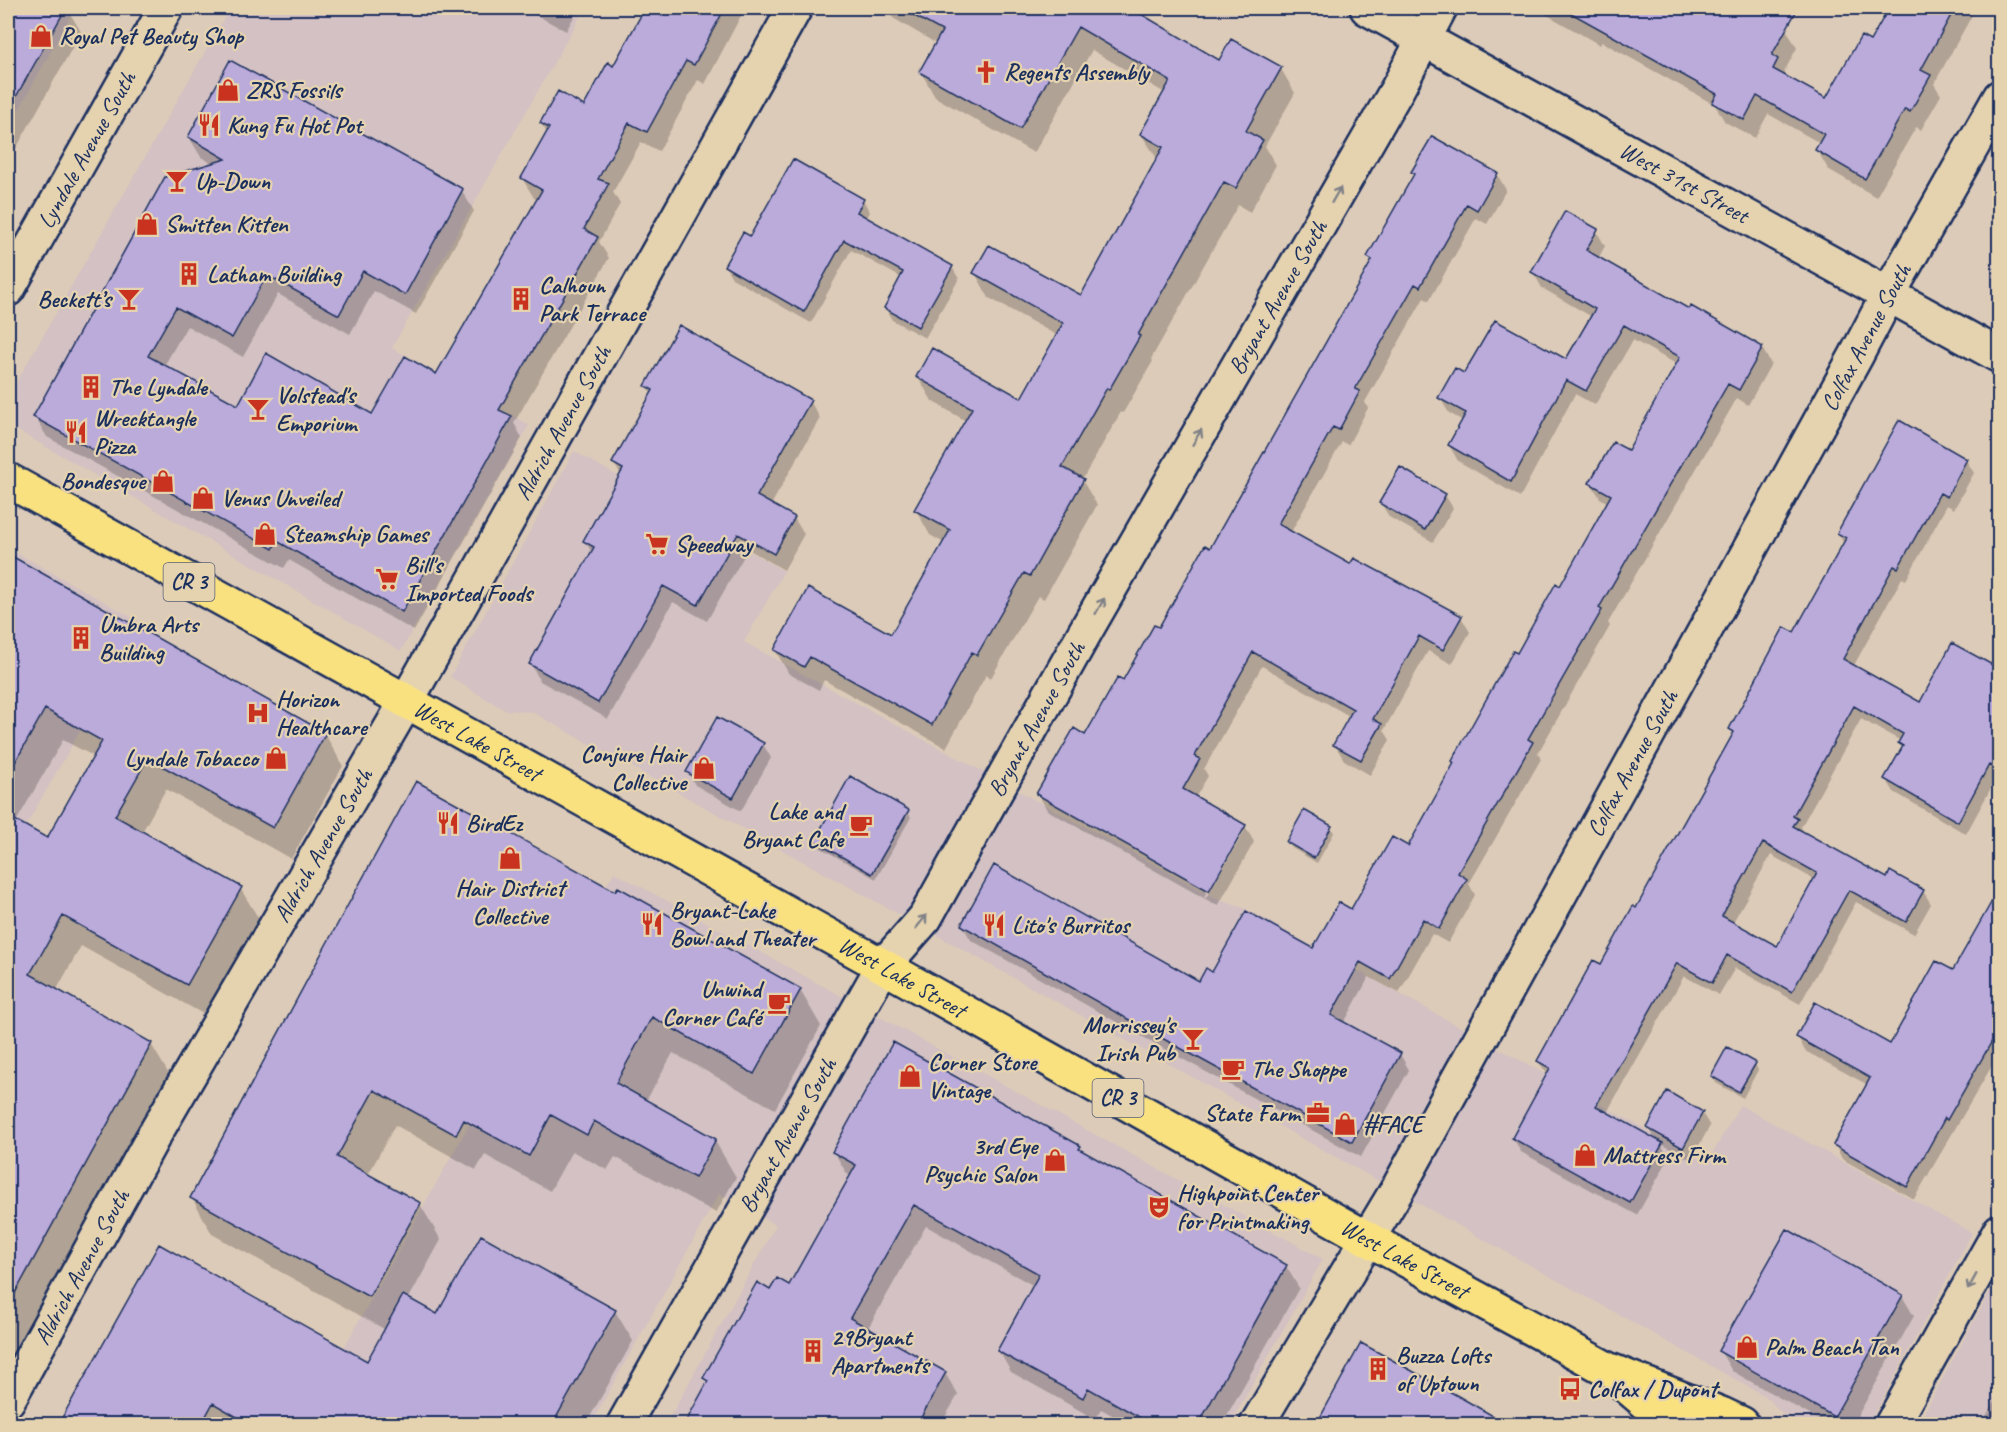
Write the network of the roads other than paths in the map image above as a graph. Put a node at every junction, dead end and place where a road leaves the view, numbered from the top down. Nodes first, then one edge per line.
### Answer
1 (166, 8) edge
2 (795, 8) edge
3 (1367, 8) edge
4 (1440, 8) edge
5 (1424, 39) junction
6 (2000, 97) edge
7 (8, 290) edge
8 (1888, 295) junction
9 (2000, 356) edge
10 (8, 480) edge
11 (406, 702) junction
12 (883, 966) junction
13 (2000, 1231) edge
14 (1368, 1239) junction
15 (1607, 1369) junction
16 (8, 1400) edge
17 (624, 1425) edge
18 (1257, 1425) edge
19 (1671, 1425) edge
20 (1742, 1425) edge
21 (1892, 1425) edge

1 - 7 street, Lyndale Avenue South
2 - 11 street, Aldrich Avenue South
3 - 5 street, West 31st Street
4 - 5 street, Bryant Avenue South
5 - 8 street, West 31st Street
12 -> 5 street, Bryant Avenue South
6 - 8 street, Colfax Avenue South
8 - 9 street, West 31st Street
8 - 14 street, Colfax Avenue South
10 - 11 main road, West Lake Street / CR 3
11 - 12 main road, West Lake Street / CR 3
11 - 16 street, Aldrich Avenue South
12 - 14 main road, West Lake Street / CR 3
12 - 17 street, Bryant Avenue South
13 -> 21 street
14 - 15 main road, West Lake Street / CR 3
14 - 18 street, Colfax Avenue South
15 - 19 main road, West Lake Street
15 - 20 main road, West Lake Street / CR 3

